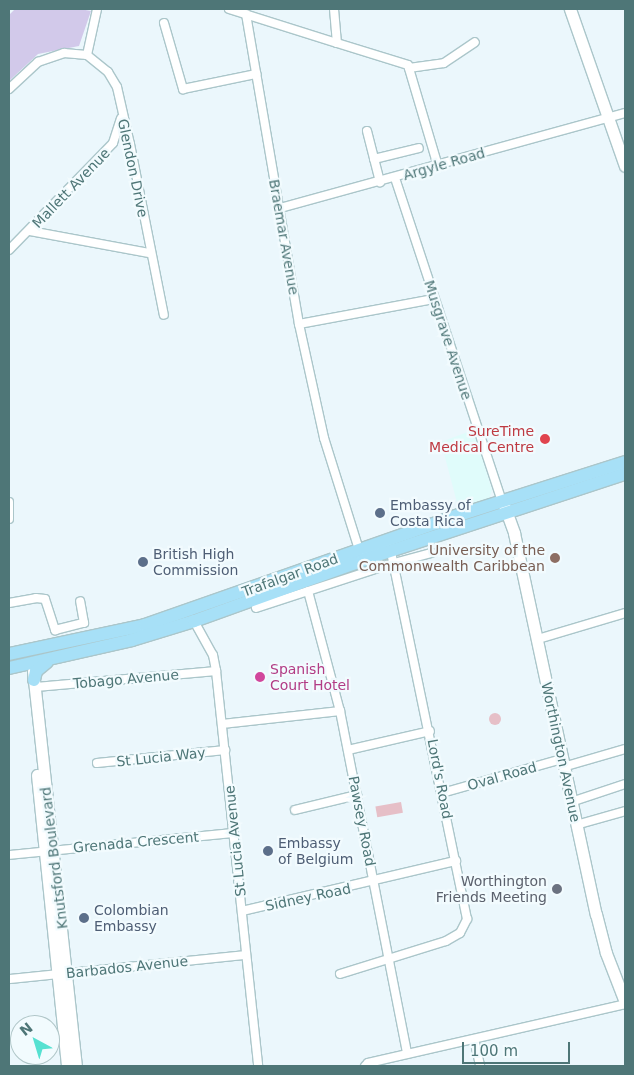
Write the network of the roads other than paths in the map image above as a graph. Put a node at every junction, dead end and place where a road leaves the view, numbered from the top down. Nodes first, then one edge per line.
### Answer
1 (97, 9) edge
2 (229, 9) edge
3 (334, 9) edge
4 (570, 9) edge
5 (246, 14) junction
6 (164, 24) dead end
7 (475, 42) dead end
8 (337, 43) junction
9 (87, 55) junction
10 (409, 68) junction
11 (256, 74) junction
12 (9, 89) edge
13 (625, 114) edge
14 (122, 118) junction
15 (608, 119) junction
16 (366, 131) dead end
17 (419, 148) dead end
18 (374, 159) junction
19 (438, 166) junction
20 (625, 166) edge
21 (395, 178) junction
22 (380, 182) junction
23 (280, 208) junction
24 (30, 231) junction
25 (9, 250) edge
26 (150, 253) junction
27 (434, 299) junction
28 (164, 315) dead end
29 (299, 324) junction
30 (625, 462) edge
31 (625, 474) edge
32 (9, 502) edge
33 (504, 507) junction
34 (9, 519) edge
35 (359, 550) junction
36 (432, 553) dead end
37 (392, 557) junction
38 (308, 591) junction
39 (80, 601) dead end
40 (9, 603) edge
41 (256, 608) dead end
42 (625, 613) edge
43 (194, 621) junction
44 (538, 639) junction
45 (26, 651) junction
46 (9, 654) edge
47 (49, 661) junction
48 (29, 665) junction
49 (9, 669) edge
50 (216, 671) junction
51 (33, 683) junction
52 (340, 711) junction
53 (222, 724) junction
54 (430, 731) junction
55 (625, 749) edge
56 (225, 750) junction
57 (348, 750) junction
58 (97, 763) dead end
59 (563, 763) junction
60 (625, 784) edge
61 (442, 793) junction
62 (357, 795) junction
63 (571, 802) junction
64 (295, 810) dead end
65 (625, 811) edge
66 (576, 826) junction
67 (234, 833) junction
68 (48, 850) junction
69 (9, 854) edge
70 (456, 861) junction
71 (374, 882) junction
72 (242, 911) junction
73 (245, 955) junction
74 (388, 958) junction
75 (63, 974) junction
76 (340, 974) dead end
77 (9, 980) edge
78 (625, 1003) edge
79 (474, 1039) junction
80 (407, 1054) junction
81 (67, 1066) edge
82 (76, 1066) edge
83 (258, 1066) edge
84 (365, 1066) edge
85 (480, 1066) edge

1 - 9 street
2 - 5 street
3 - 8 street
4 - 15 main road
5 - 8 street
5 - 11 street, Braemar Avenue
6 - 11 street
7 - 10 street
8 - 10 street
9 - 12 street
9 - 14 street, Glendon Drive
10 - 19 street
11 - 23 street, Braemar Avenue
13 - 15 street, Argyle Road
14 - 24 street, Mallett Avenue
14 - 26 street, Glendon Drive
15 - 19 street, Argyle Road
15 - 20 main road
16 - 18 street
17 - 18 street
18 - 22 street
19 - 21 street, Argyle Road
21 - 22 street, Argyle Road
21 - 27 street, Musgrave Avenue
22 - 23 street, Argyle Road
23 - 29 street, Braemar Avenue
24 - 25 street, Mallett Avenue
24 - 26 street
26 - 28 street, Glendon Drive
27 - 29 street
27 - 33 street, Musgrave Avenue
29 - 35 street, Braemar Avenue
30 - 33 main road, Trafalgar Road
31 - 33 main road, Trafalgar Road
32 - 34 street
33 - 35 main road, Trafalgar Road
33 - 37 main road, Trafalgar Road
33 - 44 main road, Worthington Avenue
35 - 45 main road, Trafalgar Road
36 - 37 street
37 - 38 street
37 - 43 main road, Trafalgar Road
37 - 54 street, Lord's Road
38 - 41 street
38 - 52 street, Pawsey Road
39 - 40 street
42 - 44 street
43 - 47 main road
43 - 50 street, St Lucia Avenue
44 - 59 main road, Worthington Avenue
45 - 46 main road, Trafalgar Road
45 - 48 main road, Knutsford Boulevard
47 - 48 main road
47 - 51 main road
48 - 49 main road
48 - 51 main road, Knutsford Boulevard
49 - 51 main road
50 - 51 street, Tobago Avenue
50 - 53 street, St Lucia Avenue
51 - 68 main road, Knutsford Boulevard
52 - 53 street
52 - 57 street, Pawsey Road
53 - 56 street, St Lucia Avenue
54 - 57 street
54 - 61 street, Lord's Road
55 - 59 street, Oval Road
56 - 58 street, St Lucia Way
56 - 67 street, St Lucia Avenue
57 - 62 street, Pawsey Road
59 - 61 street, Oval Road
59 - 63 main road, Worthington Avenue
60 - 63 street
61 - 70 street, Lord's Road
62 - 64 street
62 - 71 street, Pawsey Road
63 - 66 main road, Worthington Avenue
65 - 66 street
66 - 78 main road, Worthington Avenue
67 - 68 street, Grenada Crescent
67 - 72 street, St Lucia Avenue
68 - 69 street, Grenada Crescent
68 - 75 main road, Knutsford Boulevard
70 - 71 street, Sidney Road
70 - 74 street, Lord's Road
71 - 72 street, Sidney Road
71 - 74 street, Pawsey Road
72 - 73 street, St Lucia Avenue
73 - 75 street, Barbados Avenue
73 - 83 street, St Lucia Avenue
74 - 76 street, Lord's Road
74 - 80 street, Pawsey Road
75 - 77 street, Barbados Avenue
75 - 81 main road, Knutsford Boulevard
75 - 82 main road, Knutsford Boulevard
78 - 79 street
79 - 80 street
79 - 85 street
80 - 84 street

